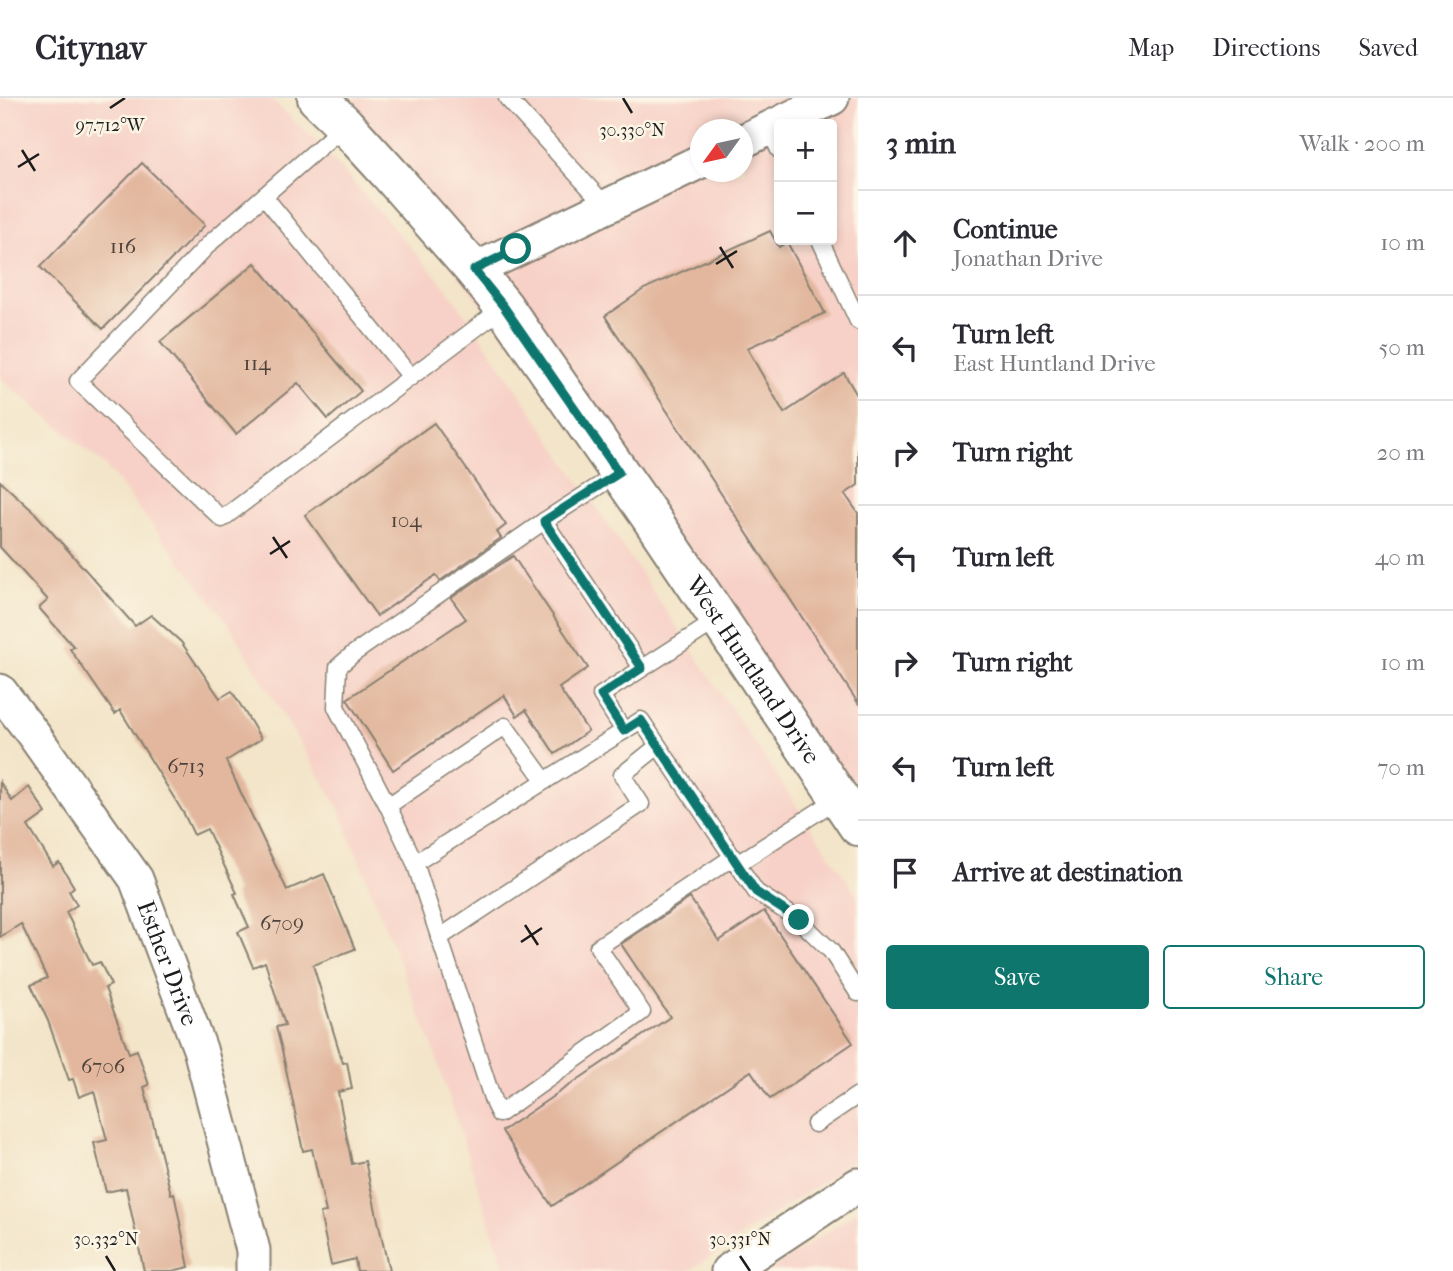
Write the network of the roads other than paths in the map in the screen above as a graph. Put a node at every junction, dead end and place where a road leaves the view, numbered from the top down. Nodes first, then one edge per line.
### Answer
1 (507, 98) edge
2 (832, 98) edge
3 (335, 111) edge
4 (764, 139) edge
5 (690, 166) edge
6 (264, 196) junction
7 (606, 206) junction
8 (822, 245) edge
9 (474, 270) junction
10 (504, 307) junction
11 (858, 321) edge
12 (411, 377) junction
13 (619, 473) junction
14 (544, 521) junction
15 (719, 619) junction
16 (642, 668) junction
17 (0, 691) edge
18 (624, 731) junction
19 (658, 746) junction
20 (545, 781) junction
21 (388, 806) junction
22 (849, 811) edge
23 (735, 860) junction
24 (415, 863) junction
25 (439, 937) junction
26 (858, 993) edge
27 (858, 1095) edge
28 (815, 1124) dead end
29 (858, 1185) edge
30 (253, 1271) edge
31 (728, 1271) edge

1 - 7 lane
2 - 4 street
3 - 6 lane
3 - 9 street, West Huntland Drive
5 - 7 street
6 - 12 lane
6 - 12 lane
7 - 9 street
8 - 11 lane
9 - 10 street, West Huntland Drive
10 - 12 lane
10 - 13 street, West Huntland Drive
13 - 14 lane
13 - 15 street, West Huntland Drive
14 - 16 lane
14 - 21 lane
15 - 16 lane
15 - 22 street, West Huntland Drive
16 - 18 lane
17 - 30 street, Esther Drive
18 - 19 lane
18 - 20 lane
19 - 23 lane
19 - 25 lane
20 - 21 lane
20 - 24 lane
21 - 24 lane
22 - 23 lane
23 - 25 lane
23 - 26 lane
24 - 25 lane
27 - 28 lane
29 - 31 street

